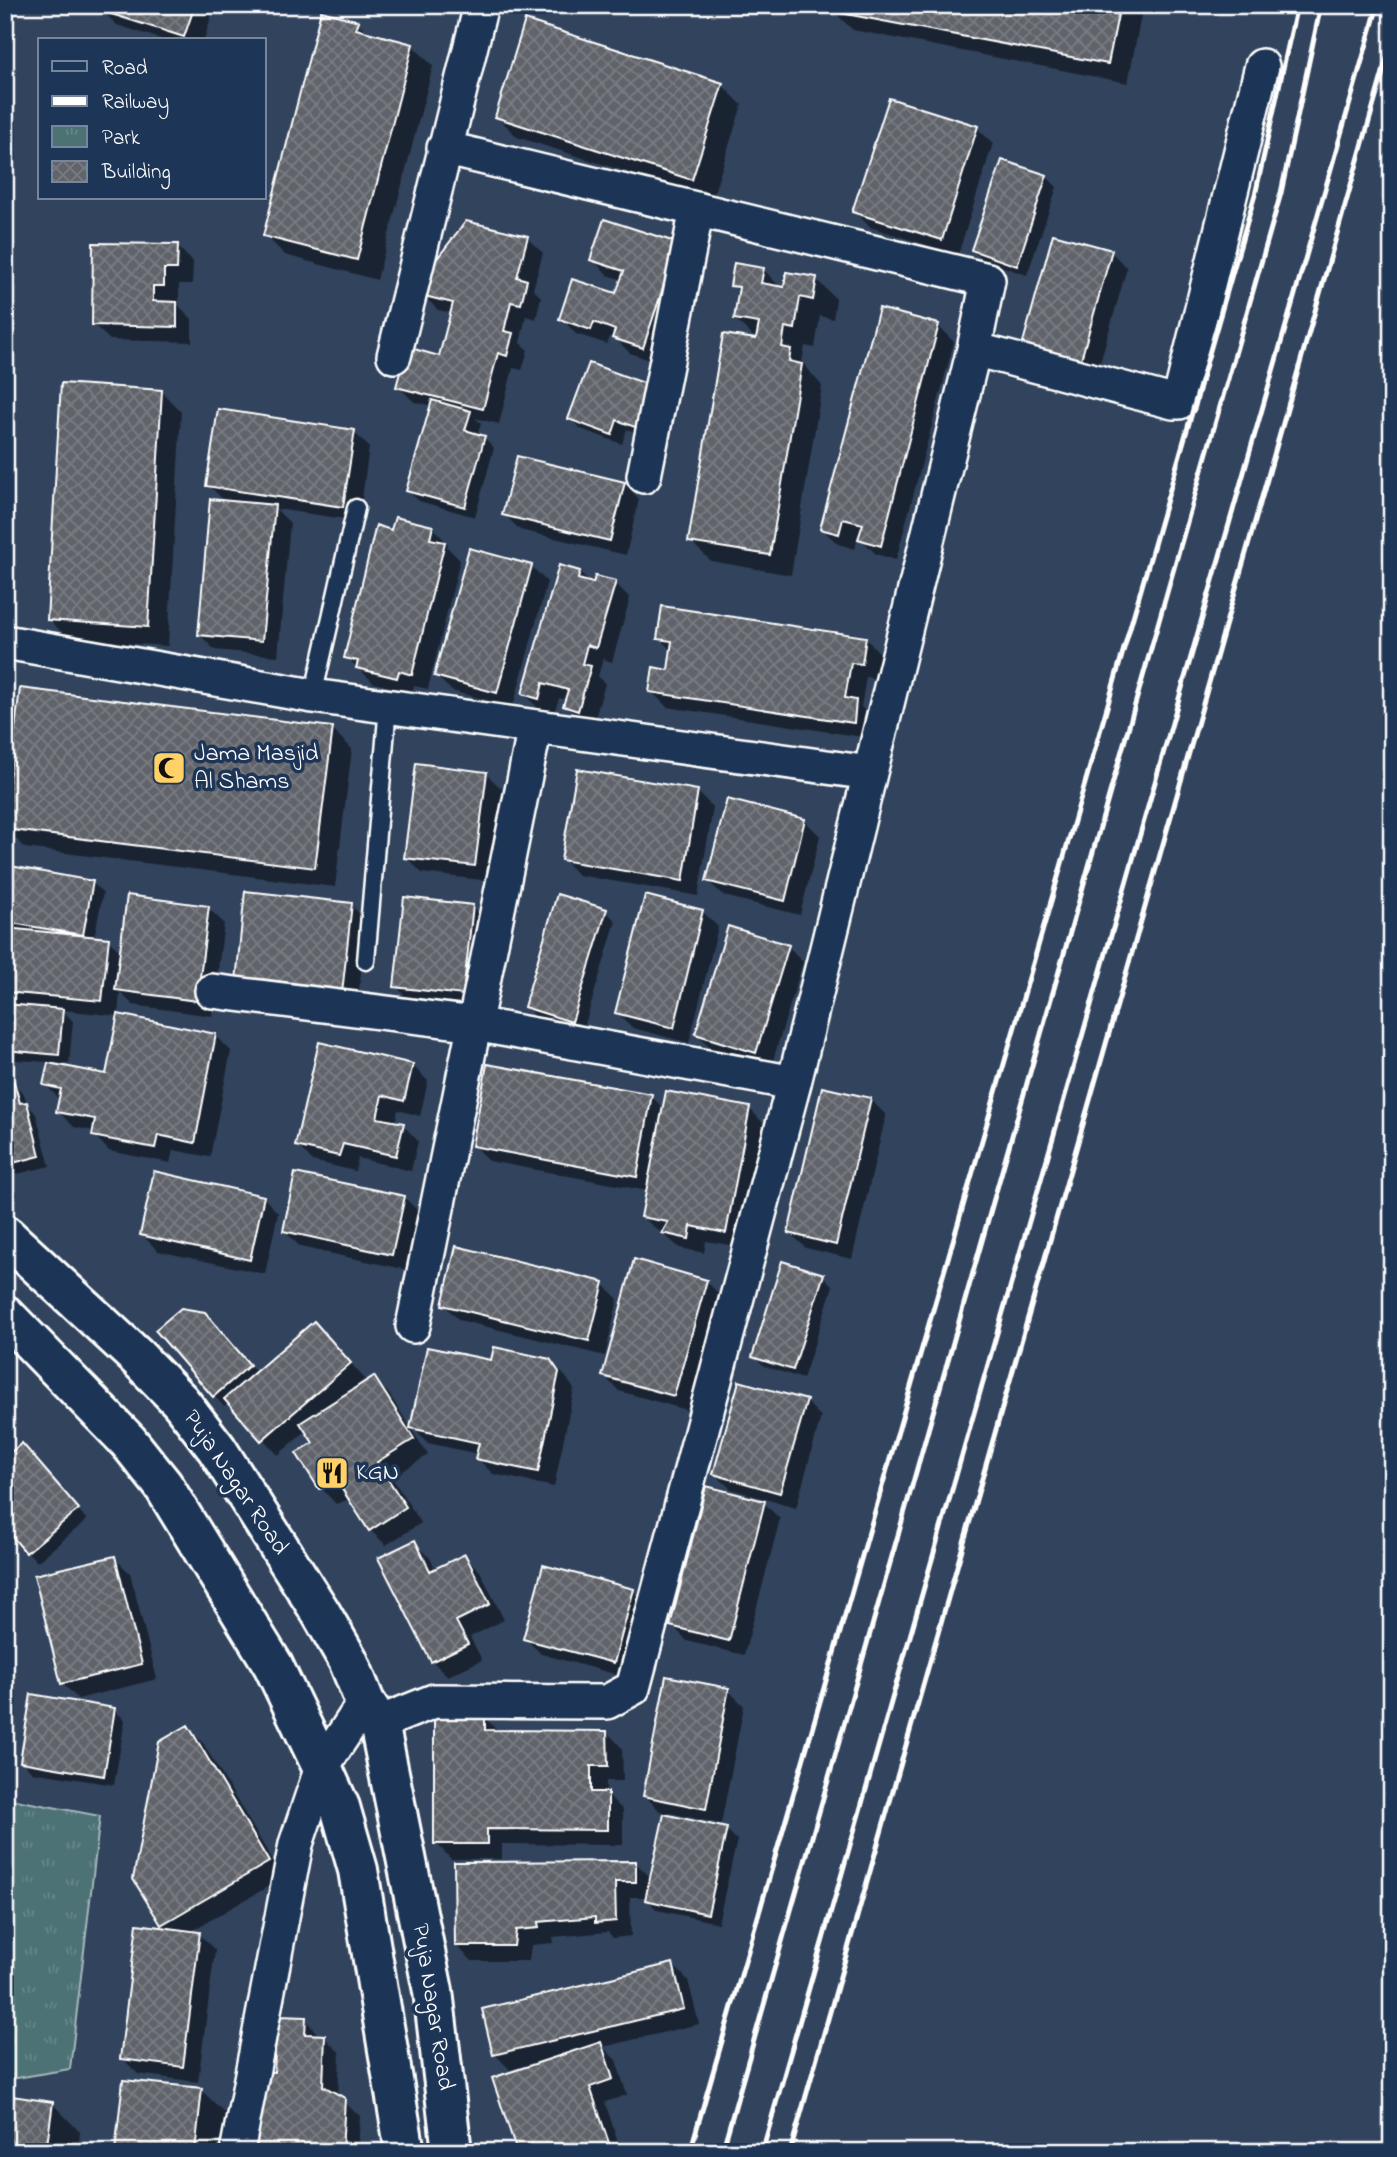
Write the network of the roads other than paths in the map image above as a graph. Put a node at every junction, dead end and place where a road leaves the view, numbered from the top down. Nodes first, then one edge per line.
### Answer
1 (481, 5) edge
2 (1262, 66) dead end
3 (444, 148) junction
4 (697, 209) junction
5 (974, 349) junction
6 (394, 356) dead end
7 (643, 476) dead end
8 (356, 508) dead end
9 (5, 642) edge
10 (313, 696) junction
11 (388, 706) junction
12 (535, 727) junction
13 (870, 773) junction
14 (366, 961) dead end
15 (212, 991) dead end
16 (475, 1024) junction
17 (793, 1083) junction
18 (5, 1235) edge
19 (5, 1314) edge
20 (413, 1326) dead end
21 (372, 1712) junction
22 (322, 1767) junction
23 (237, 2152) edge
24 (405, 2152) edge
25 (452, 2152) edge

1 - 3 street
2 - 5 street
3 - 4 street
3 - 6 street
4 - 5 street
4 - 7 street
5 - 13 street
8 - 10 lane
9 - 10 street
10 - 11 street
11 - 12 street
11 - 14 lane
12 - 13 street
12 - 16 street
13 - 17 street
15 - 16 street
16 - 17 street
16 - 20 street
17 - 21 street
18 - 21 street, Puja Nagar Road
19 - 22 street, Puja Nagar Road
21 - 22 street
21 - 25 street, Puja Nagar Road
22 - 23 street
22 - 24 street, Puja Nagar Road

